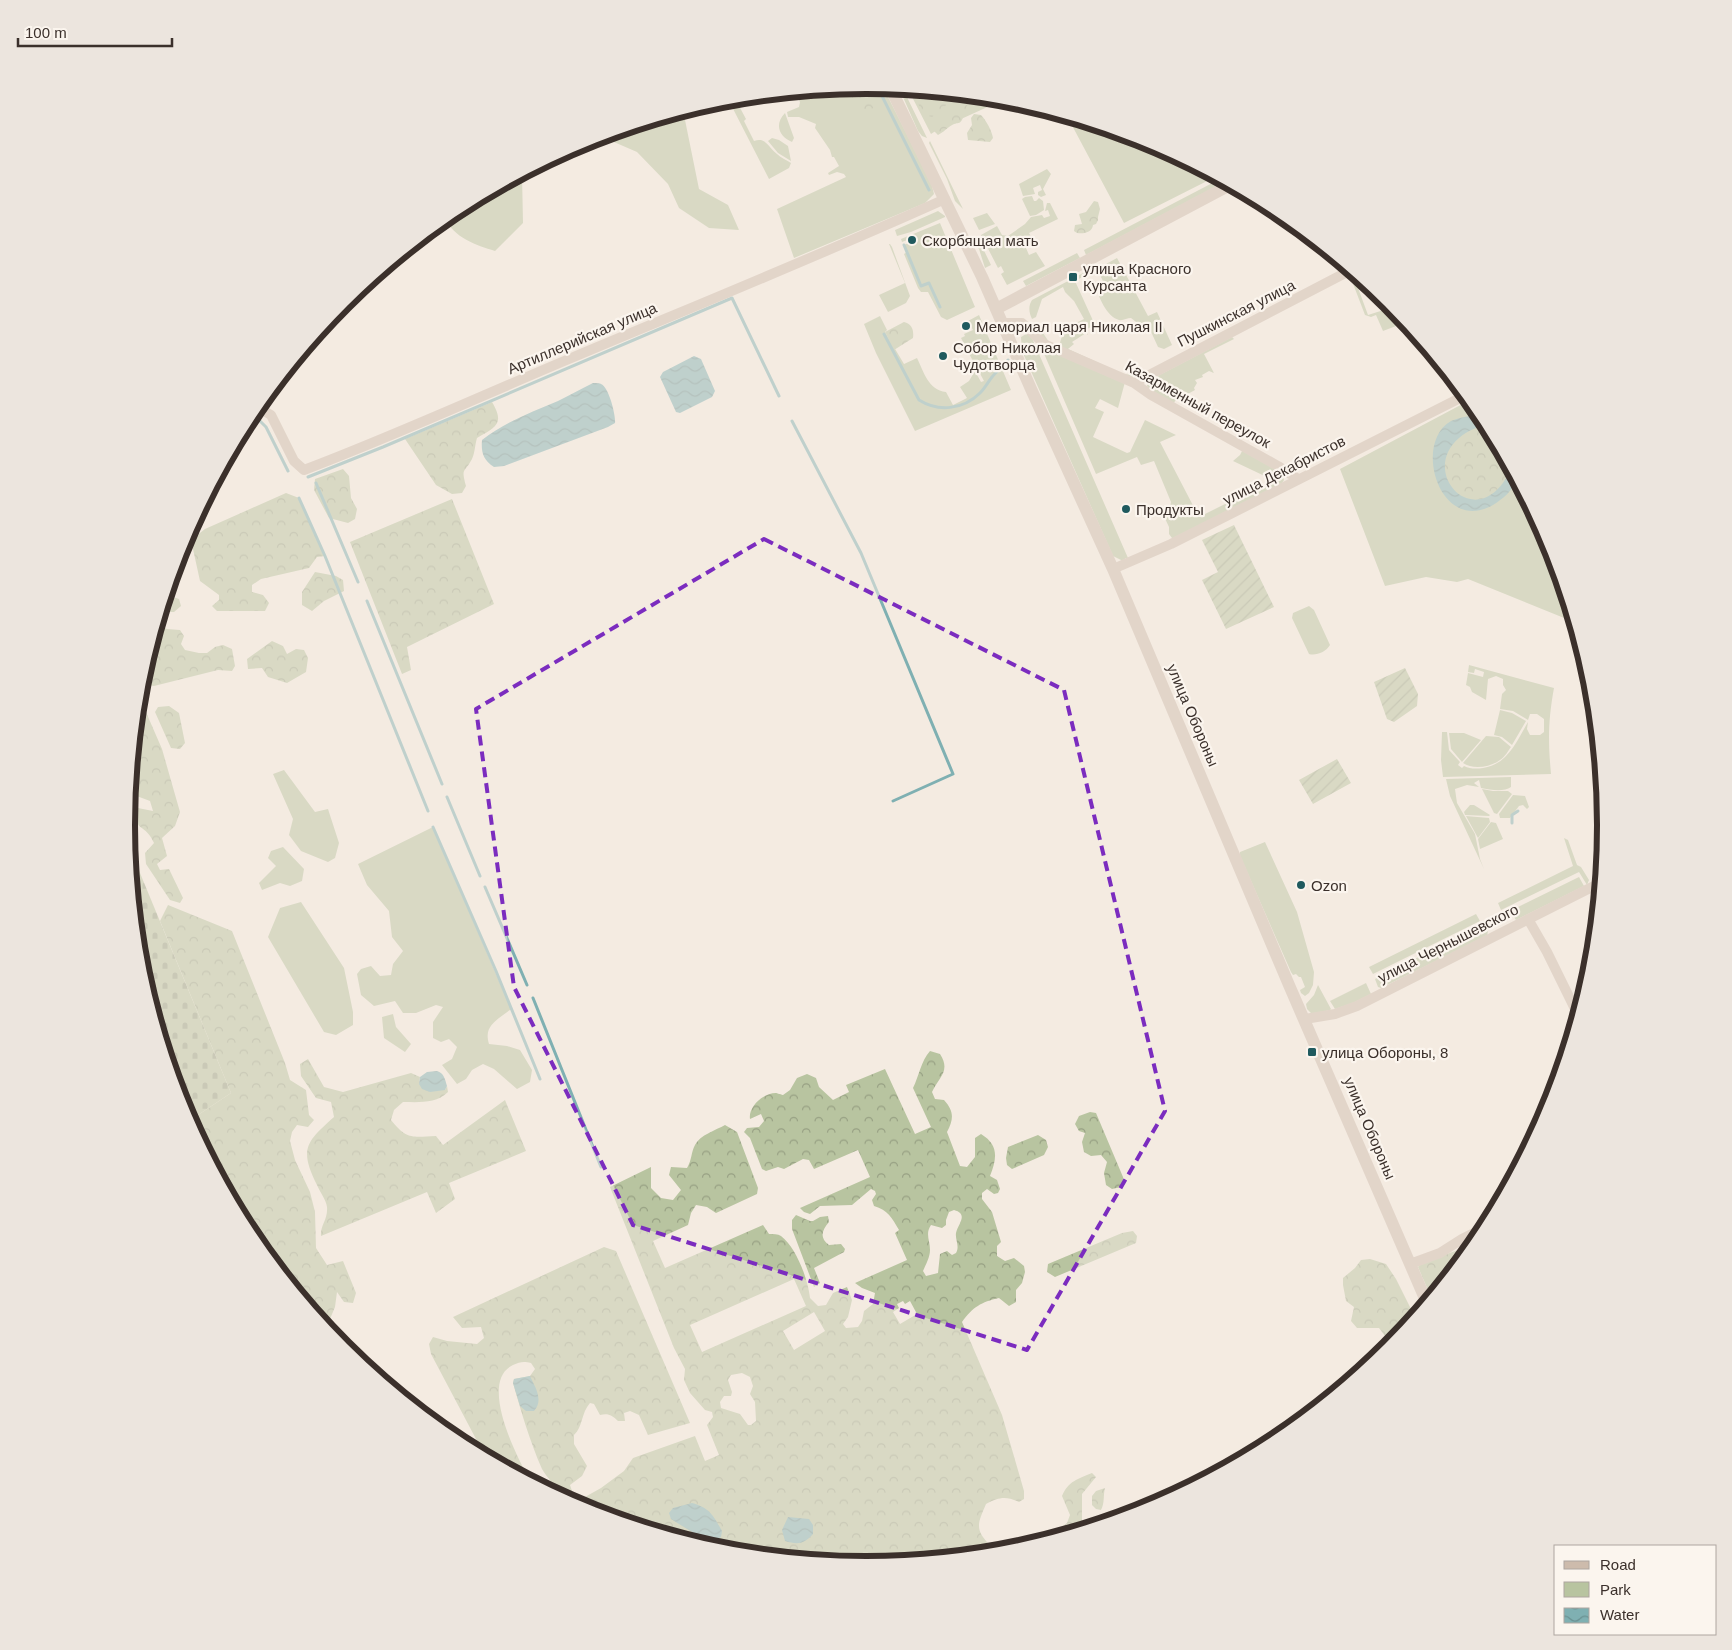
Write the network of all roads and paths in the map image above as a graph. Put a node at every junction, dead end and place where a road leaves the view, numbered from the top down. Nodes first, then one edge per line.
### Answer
1 (894, 95) edge
2 (1224, 188) edge
3 (945, 199) junction
4 (1345, 273) edge
5 (996, 309) junction
6 (1002, 323) junction
7 (1134, 383) junction
8 (1459, 398) edge
9 (264, 411) edge
10 (1298, 479) junction
11 (1113, 568) junction
12 (1595, 885) edge
13 (1528, 919) junction
14 (1574, 1006) edge
15 (1304, 1019) junction
16 (1473, 1233) edge
17 (1410, 1264) junction
18 (1424, 1297) edge

1 - 3 street, улица Обороны
2 - 5 street
3 - 5 street, улица Обороны
3 - 9 street, Артиллерийская улица
4 - 7 street, Пушкинская улица
5 - 6 street, улица Обороны
6 - 7 street, Казарменный переулок
6 - 11 street, улица Обороны
7 - 10 street, Казарменный переулок
8 - 10 street, улица Декабристов
10 - 11 street, улица Декабристов
11 - 15 street, улица Обороны
12 - 13 street, улица Чернышевского
13 - 14 street
13 - 15 street, улица Чернышевского
15 - 17 street, улица Обороны
16 - 17 street
17 - 18 street, улица Обороны

